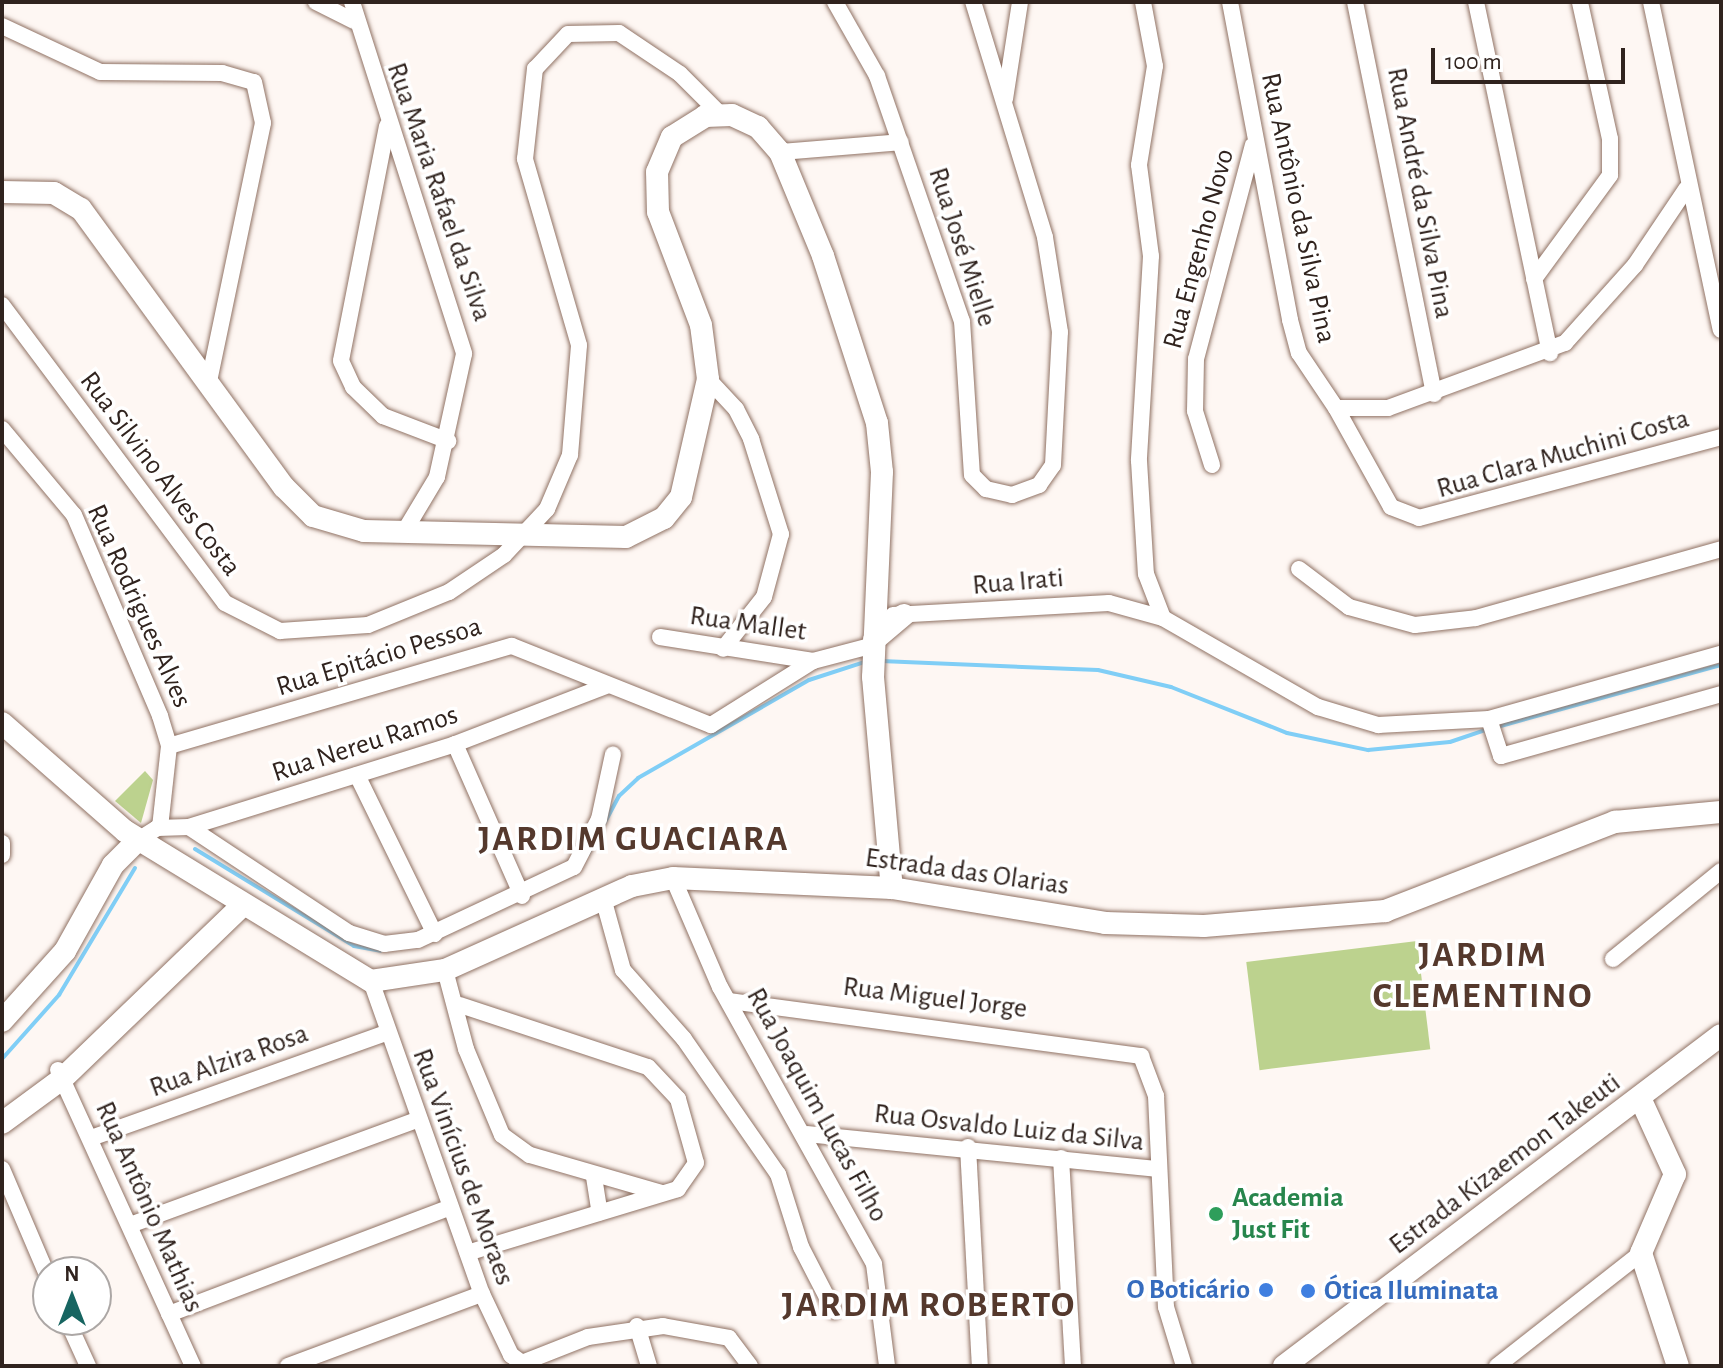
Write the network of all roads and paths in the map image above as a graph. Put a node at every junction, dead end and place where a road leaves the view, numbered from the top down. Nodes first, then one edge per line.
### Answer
1 (316, 2) edge
2 (352, 2) edge
3 (835, 2) edge
4 (973, 2) edge
5 (1020, 2) edge
6 (1143, 2) edge
7 (1230, 2) edge
8 (1355, 2) edge
9 (1476, 2) edge
10 (1580, 2) edge
11 (1651, 2) edge
12 (354, 21) junction
13 (2, 26) edge
14 (1004, 101) junction
15 (718, 112) junction
16 (387, 125) junction
17 (1255, 140) junction
18 (901, 142) junction
19 (780, 152) junction
20 (1686, 189) junction
21 (2, 192) edge
22 (1534, 279) junction
23 (2, 305) edge
24 (1721, 330) edge
25 (1550, 353) junction
26 (708, 379) junction
27 (209, 382) junction
28 (1434, 394) junction
29 (1336, 408) junction
30 (2, 429) edge
31 (1721, 437) edge
32 (448, 441) junction
33 (1212, 465) dead end
34 (404, 532) junction
35 (521, 538) junction
36 (1721, 549) edge
37 (1299, 569) dead end
38 (886, 611) junction
39 (1163, 618) junction
40 (660, 637) dead end
41 (874, 645) junction
42 (723, 649) junction
43 (1721, 654) edge
44 (813, 661) junction
45 (606, 686) junction
46 (1721, 694) edge
47 (1490, 722) junction
48 (2, 723) edge
49 (455, 744) junction
50 (169, 746) junction
51 (613, 754) dead end
52 (357, 775) junction
53 (1721, 812) edge
54 (160, 827) junction
55 (189, 827) junction
56 (138, 840) junction
57 (2, 843) edge
58 (2, 855) edge
59 (1721, 871) edge
60 (673, 878) junction
61 (892, 888) junction
62 (522, 896) junction
63 (603, 898) junction
64 (235, 903) junction
65 (435, 934) junction
66 (1613, 959) dead end
67 (445, 970) junction
68 (371, 981) junction
69 (729, 1001) junction
70 (460, 1005) junction
71 (2, 1021) edge
72 (386, 1033) junction
73 (1721, 1035) edge
74 (60, 1075) junction
75 (1640, 1098) junction
76 (2, 1112) edge
77 (417, 1120) junction
78 (2, 1123) edge
79 (807, 1134) junction
80 (91, 1138) junction
81 (968, 1147) junction
82 (1061, 1158) junction
83 (2, 1169) edge
84 (1158, 1169) junction
85 (594, 1177) junction
86 (663, 1194) junction
87 (448, 1208) junction
88 (600, 1213) junction
89 (130, 1225) junction
90 (467, 1253) junction
91 (1641, 1253) junction
92 (39, 1256) edge
93 (482, 1294) junction
94 (834, 1311) dead end
95 (169, 1314) junction
96 (637, 1326) junction
97 (74, 1336) edge
98 (528, 1364) edge
99 (1178, 1365) edge
100 (88, 1366) edge
101 (193, 1366) edge
102 (288, 1366) edge
103 (649, 1366) edge
104 (750, 1366) edge
105 (887, 1366) edge
106 (980, 1366) edge
107 (1073, 1366) edge
108 (1284, 1366) edge
109 (1497, 1366) edge
110 (1678, 1366) edge

1 - 12 street
2 - 12 street, Rua Maria Rafael da Silva
3 - 18 street, Rua José Mielle
4 - 14 street, Rua José Mielle
5 - 14 street
6 - 39 street
7 - 17 street, Rua Antônio da Silva Pina
8 - 28 street, Rua André da Silva Pina
9 - 22 street
10 - 22 street
11 - 20 street
12 - 16 street, Rua Maria Rafael da Silva
13 - 27 street
14 - 18 street, Rua José Mielle
15 - 19 street
15 - 26 street
15 - 35 street, Rua Silvino Alves Costa
16 - 32 street, Rua Maria Rafael da Silva
16 - 32 street
17 - 29 street, Rua Antônio da Silva Pina
17 - 33 street, Rua Engenho Novo
18 - 19 street
19 - 38 street
20 - 24 street
20 - 25 street
21 - 27 street
22 - 25 street
23 - 35 street, Rua Silvino Alves Costa
25 - 28 street
26 - 35 street
26 - 42 street
27 - 34 street
28 - 29 street
29 - 31 street, Rua Clara Muchini Costa
30 - 50 street, Rua Rodrigues Alves
32 - 34 street, Rua Maria Rafael da Silva
34 - 35 street
36 - 37 street
38 - 39 street, Rua Irati
38 - 41 street
39 - 47 street, Rua Irati
40 - 42 street, Rua Mallet
41 - 44 street, Rua Mallet
41 - 61 street
42 - 44 street, Rua Mallet
43 - 47 street, Rua Irati
44 - 45 street, Rua Epitácio Pessoa
45 - 49 street, Rua Nereu Ramos
45 - 50 street, Rua Epitácio Pessoa
46 - 47 street
48 - 56 street
49 - 52 street, Rua Nereu Ramos
49 - 62 street
50 - 54 street, Rua Rodrigues Alves
51 - 62 street
52 - 55 street, Rua Nereu Ramos
52 - 65 street
53 - 61 street, Estrada das Olarias
54 - 55 street, Rua Nereu Ramos
54 - 56 street
55 - 65 street
56 - 64 street
56 - 71 street
57 - 58 street
59 - 66 street
60 - 61 street, Estrada das Olarias
60 - 63 street, Estrada das Olarias
60 - 69 street, Rua Joaquim Lucas Filho
62 - 65 street
63 - 67 street, Estrada das Olarias
63 - 94 street
64 - 68 street
64 - 74 street
67 - 68 street, Estrada das Olarias
67 - 70 street
68 - 72 street, Rua Vinícius de Moraes
69 - 79 street, Rua Joaquim Lucas Filho
69 - 84 street, Rua Miguel Jorge
70 - 85 street
70 - 86 street
72 - 77 street, Rua Vinícius de Moraes
72 - 80 street, Rua Alzira Rosa
73 - 75 street, Estrada Kizaemon Takeuti
74 - 76 street
74 - 78 street
74 - 80 street, Rua Antônio Mathias
75 - 91 street
75 - 108 street, Estrada Kizaemon Takeuti
77 - 87 street, Rua Vinícius de Moraes
77 - 89 street
79 - 81 street, Rua Osvaldo Luiz da Silva
79 - 105 street, Rua Joaquim Lucas Filho
80 - 89 street, Rua Antônio Mathias
81 - 82 street, Rua Osvaldo Luiz da Silva
81 - 106 street
82 - 84 street, Rua Osvaldo Luiz da Silva
82 - 107 street
83 - 92 street
84 - 99 street
85 - 86 street
85 - 88 street
86 - 88 street
87 - 90 street, Rua Vinícius de Moraes
87 - 95 street
88 - 90 street
89 - 95 street, Rua Antônio Mathias
90 - 93 street, Rua Vinícius de Moraes
91 - 109 street
91 - 110 street
93 - 98 street, Rua Vinícius de Moraes
93 - 102 street
95 - 101 street, Rua Antônio Mathias
96 - 98 street
96 - 103 street
96 - 104 street
97 - 100 street

